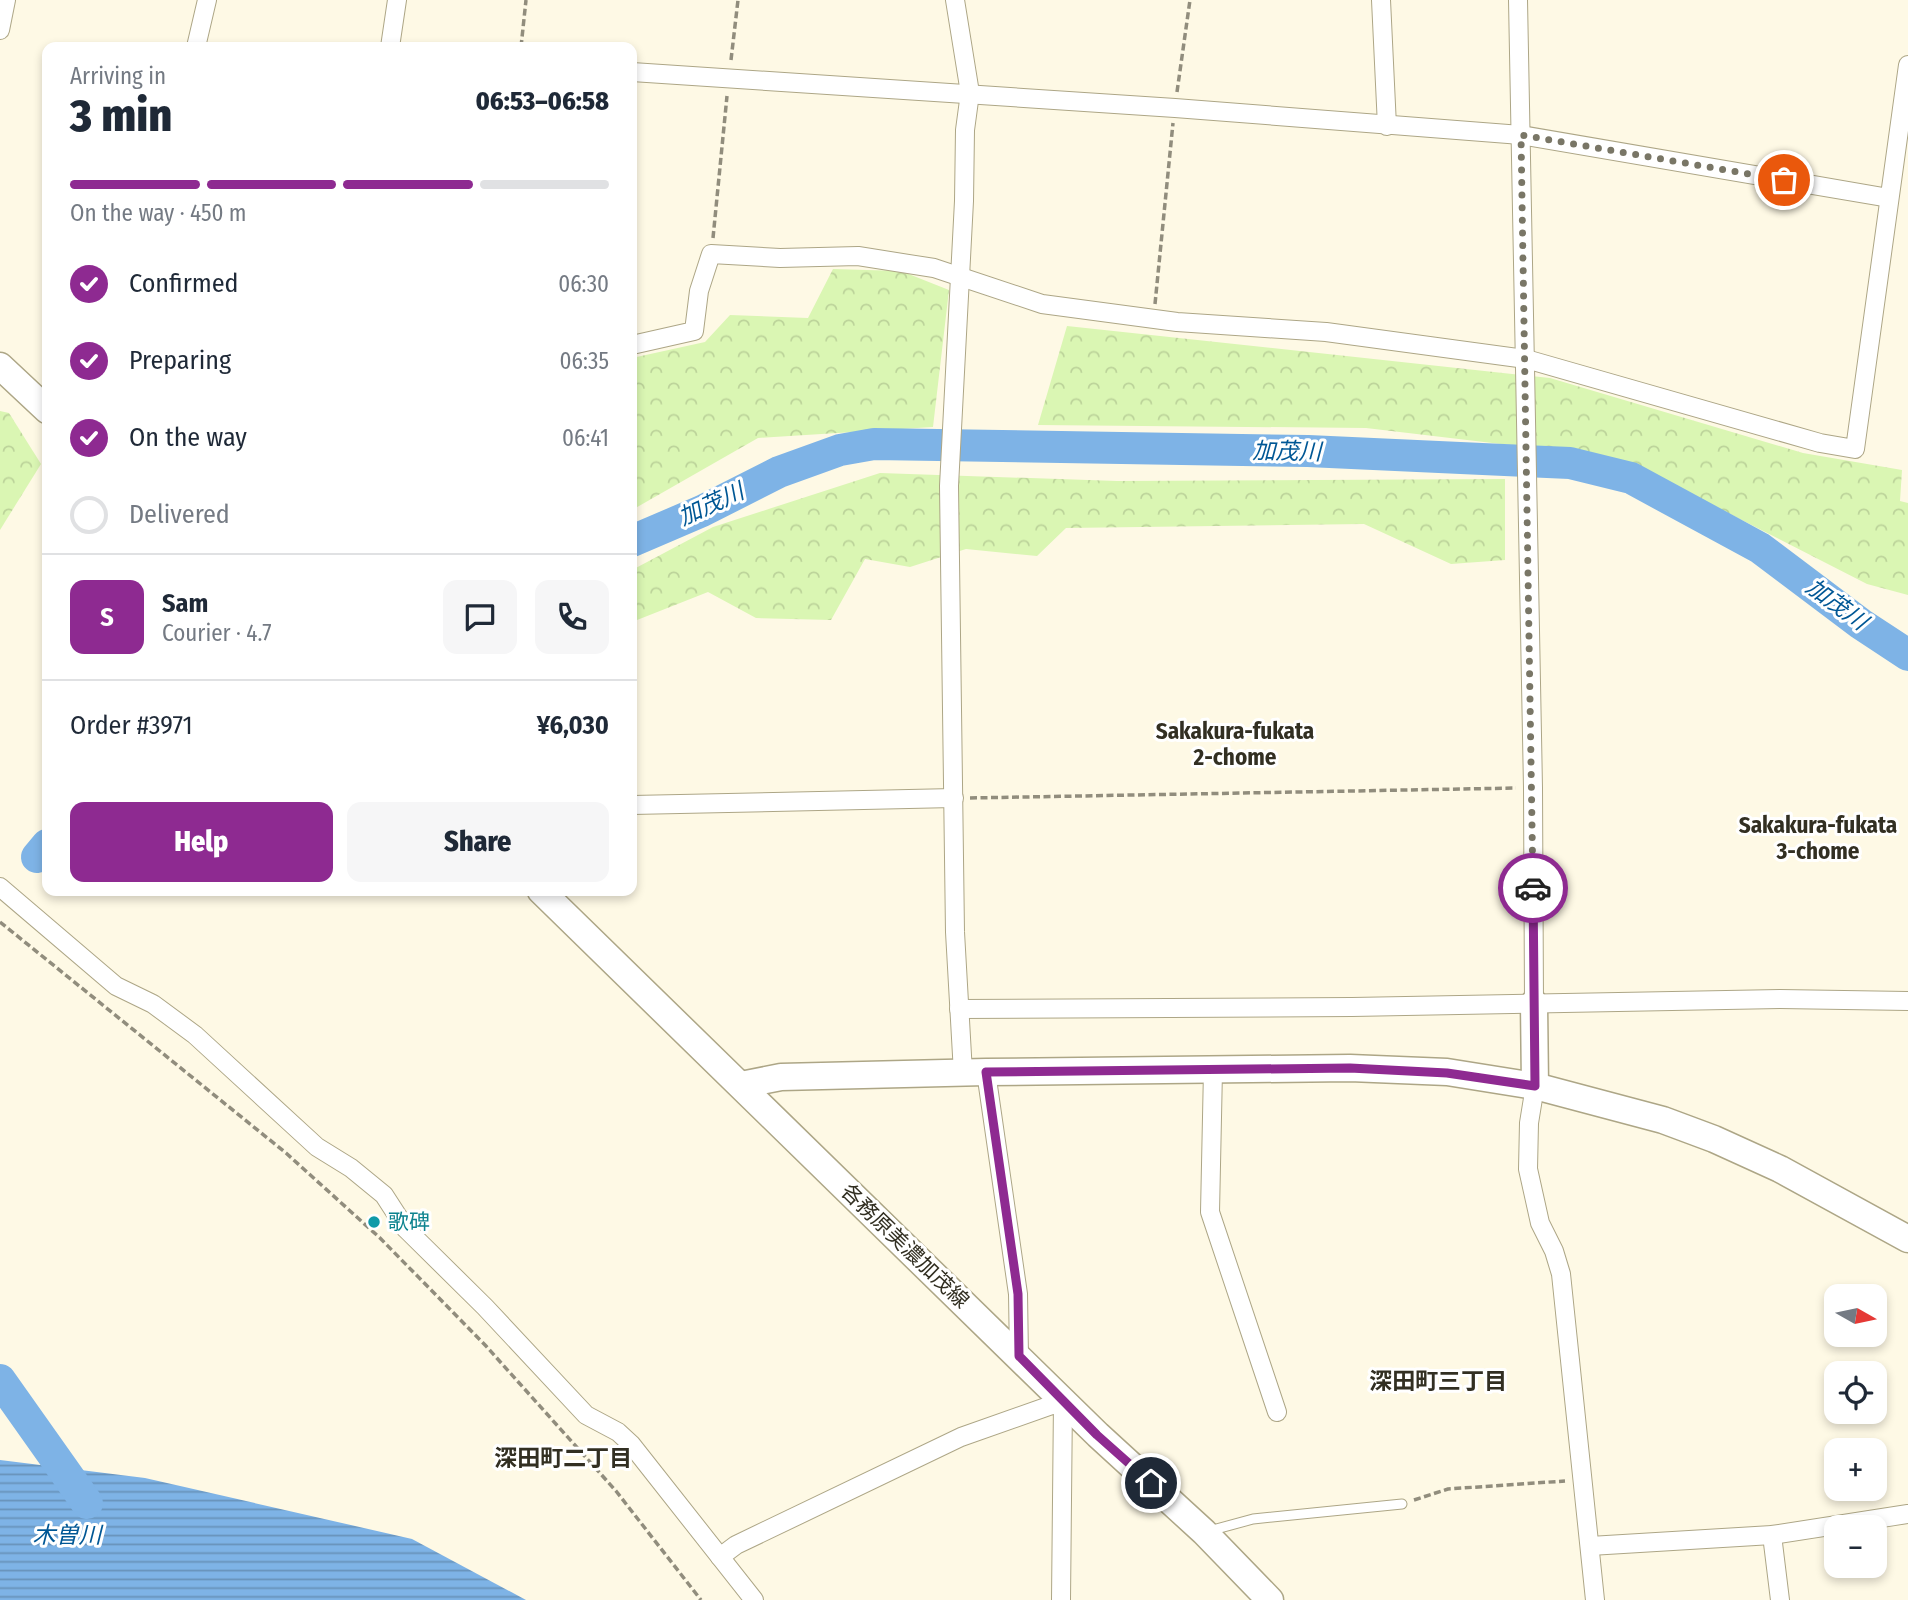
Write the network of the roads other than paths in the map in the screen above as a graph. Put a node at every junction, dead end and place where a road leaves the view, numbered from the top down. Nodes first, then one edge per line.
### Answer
1 (6, 0) edge
2 (207, 0) edge
3 (397, 0) edge
4 (955, 0) edge
5 (1381, 0) edge
6 (1518, 0) edge
7 (0, 30) edge
8 (197, 42) edge
9 (391, 42) edge
10 (1908, 65) edge
11 (637, 72) edge
12 (970, 93) junction
13 (1387, 126) junction
14 (1521, 135) junction
15 (1889, 198) junction
16 (959, 275) junction
17 (637, 344) edge
18 (1526, 359) junction
19 (0, 366) edge
20 (42, 405) edge
21 (954, 798) junction
22 (637, 805) edge
23 (0, 887) edge
24 (546, 896) edge
25 (1908, 1001) edge
26 (1534, 1003) junction
27 (959, 1009) junction
28 (1213, 1070) junction
29 (974, 1073) junction
30 (741, 1085) junction
31 (1535, 1086) junction
32 (1908, 1240) edge
33 (1019, 1356) junction
34 (1063, 1401) junction
35 (1277, 1412) dead end
36 (1402, 1504) road end
37 (1908, 1514) edge
38 (1204, 1532) junction
39 (1772, 1535) junction
40 (1590, 1546) junction
41 (720, 1557) junction
42 (754, 1600) edge
43 (1060, 1600) edge
44 (1270, 1600) edge
45 (1595, 1600) edge
46 (1780, 1600) edge

1 - 7 street
2 - 8 street
3 - 9 street
4 - 12 street
5 - 13 street
6 - 14 street
10 - 15 street
11 - 12 street
12 - 13 street
12 - 16 street
13 - 14 street
14 - 15 street
14 - 18 street
15 - 18 street
16 - 17 street
16 - 18 street
16 - 21 street
18 - 26 street
19 - 20 street
21 - 22 street
21 - 27 street
23 - 41 street
24 - 30 street, 各務原美濃加茂線
25 - 26 street
26 - 27 street
26 - 31 street
27 - 29 street
28 - 29 street
28 - 31 street
28 - 35 street
29 - 30 street
29 - 33 street
30 - 33 street, 各務原美濃加茂線
31 - 32 street
31 - 40 street
33 - 34 street, 各務原美濃加茂線
34 - 38 street, 各務原美濃加茂線
34 - 41 street
34 - 43 street
36 - 38 lane
37 - 39 street
38 - 44 street, 各務原美濃加茂線
39 - 40 street
39 - 46 street
40 - 45 street
41 - 42 street

